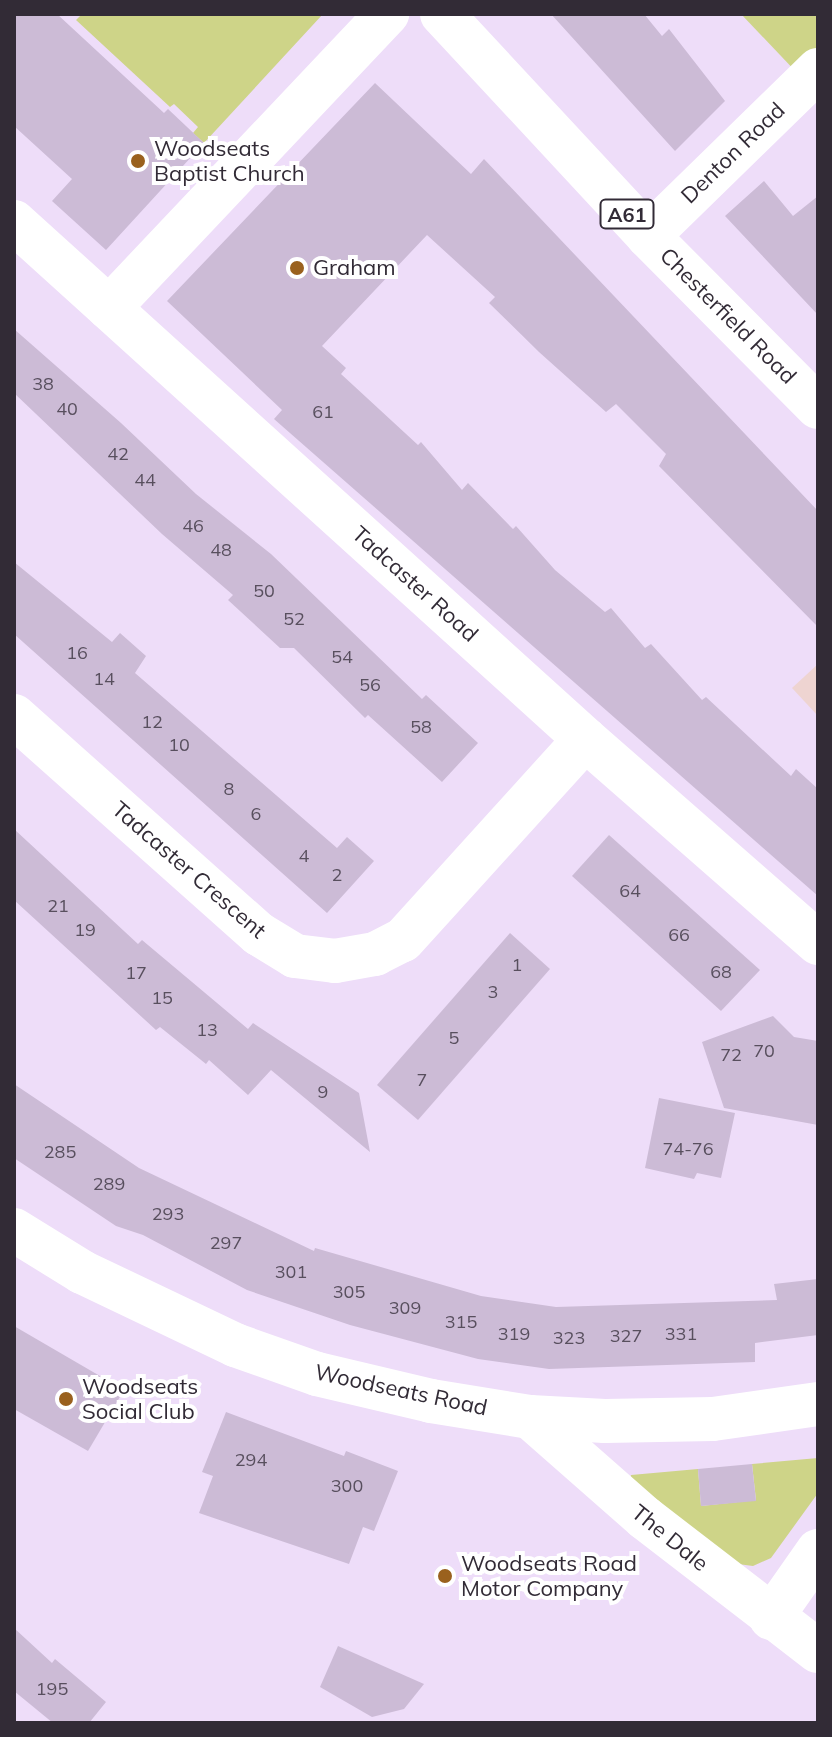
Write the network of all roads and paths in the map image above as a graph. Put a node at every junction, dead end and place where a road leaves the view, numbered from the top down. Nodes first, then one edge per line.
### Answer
1 (387, 14) edge
2 (442, 14) edge
3 (818, 70) edge
4 (14, 222) edge
5 (648, 236) junction
6 (109, 308) junction
7 (818, 407) edge
8 (14, 716) edge
9 (585, 739) junction
10 (818, 943) edge
11 (14, 1230) edge
12 (818, 1404) edge
13 (530, 1417) junction
14 (818, 1551) edge
15 (771, 1618) junction
16 (818, 1651) edge

1 - 6 main road
2 - 5 main road, Chesterfield Road / A61
3 - 5 main road, Denton Road
4 - 6 main road, Tadcaster Road
5 - 7 main road, Chesterfield Road / A61
6 - 9 main road, Tadcaster Road
8 - 9 main road, Tadcaster Crescent
9 - 10 main road, Tadcaster Road
11 - 13 main road, Woodseats Road
12 - 13 main road, Woodseats Road
13 - 15 main road, The Dale
14 - 15 main road
15 - 16 main road, The Dale

